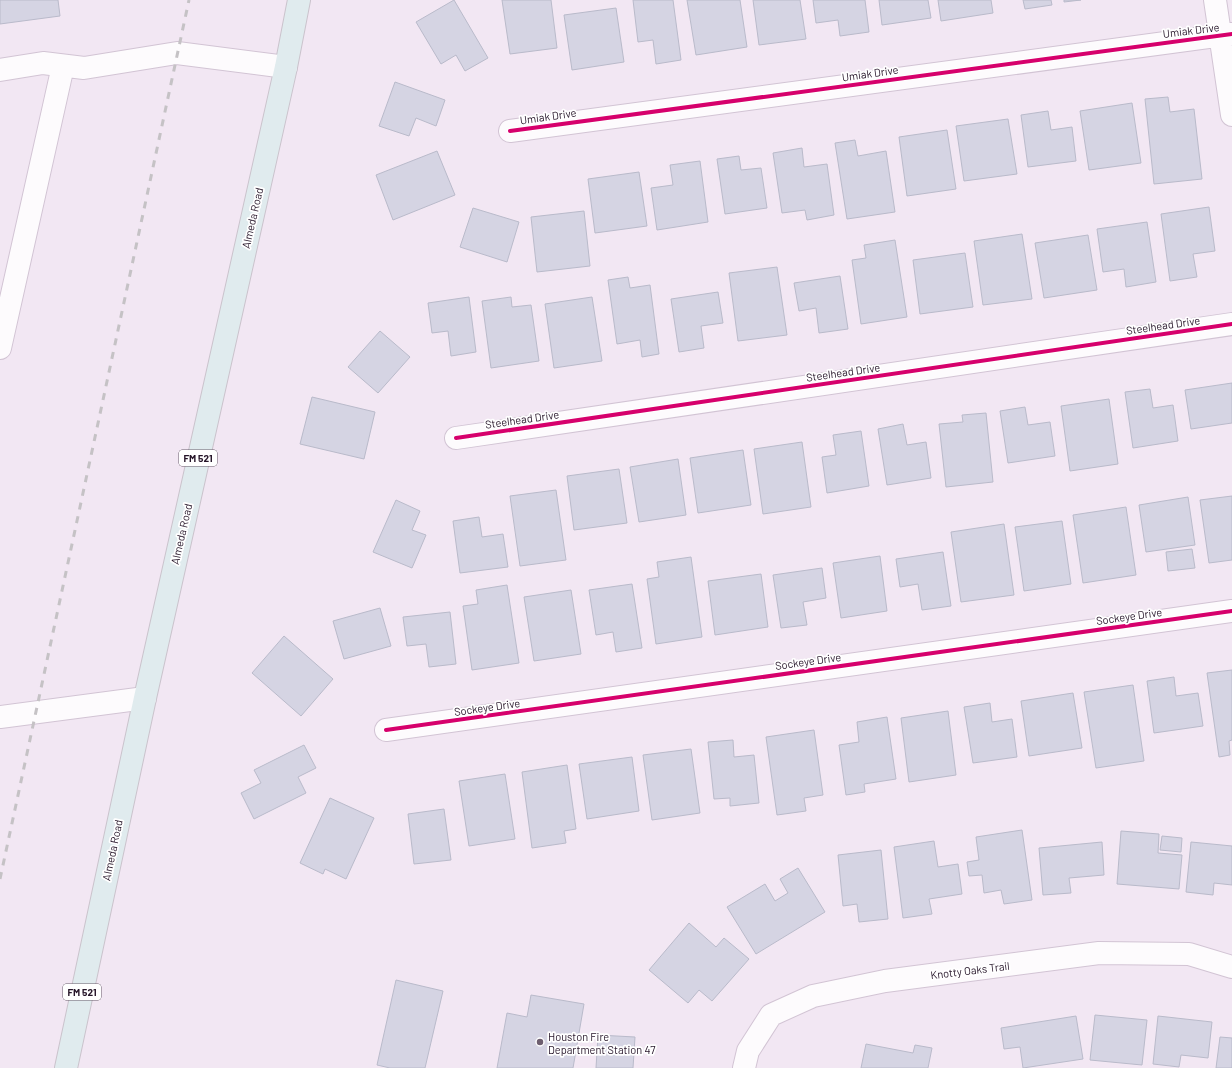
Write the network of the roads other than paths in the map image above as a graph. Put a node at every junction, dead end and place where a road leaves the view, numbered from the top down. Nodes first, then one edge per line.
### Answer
1 (299, 0) edge
2 (1215, 0) edge
3 (1226, 35) edge
4 (63, 66) junction
5 (286, 67) junction
6 (0, 70) edge
7 (1232, 115) edge
8 (510, 131) dead end
9 (1232, 324) edge
10 (0, 348) edge
11 (456, 438) dead end
12 (1232, 611) edge
13 (145, 698) junction
14 (0, 717) edge
15 (386, 730) dead end
16 (1232, 967) edge
17 (66, 1068) edge
18 (744, 1068) edge

1 - 5 main road, Almeda Road / FM 521
2 - 3 street
3 - 7 street
3 - 8 street, Umiak Drive
4 - 5 street
4 - 6 street
4 - 10 street
5 - 13 main road, Almeda Road / FM 521
9 - 11 street, Steelhead Drive
12 - 15 street, Sockeye Drive
13 - 14 street
13 - 17 main road, Almeda Road / FM 521
16 - 18 street, Knotty Oaks Trail

